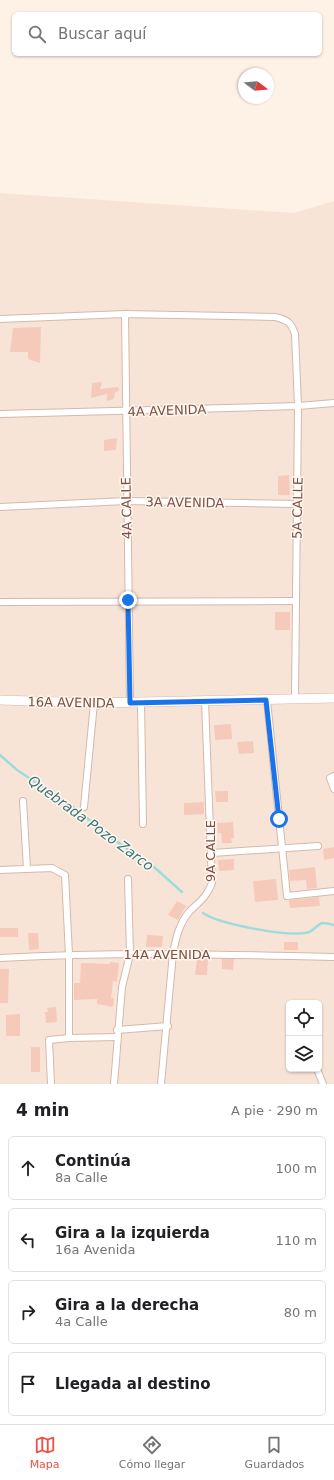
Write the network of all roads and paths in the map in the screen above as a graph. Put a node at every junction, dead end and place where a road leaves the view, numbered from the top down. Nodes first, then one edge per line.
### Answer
1 (125, 314) junction
2 (0, 319) edge
3 (334, 403) edge
4 (298, 406) junction
5 (126, 411) junction
6 (0, 414) edge
7 (126, 501) junction
8 (297, 504) junction
9 (0, 507) edge
10 (128, 600) junction
11 (296, 601) junction
12 (0, 602) edge
13 (334, 698) edge
14 (295, 699) junction
15 (0, 700) edge
16 (266, 700) junction
17 (205, 701) junction
18 (141, 702) junction
19 (130, 703) junction
20 (94, 704) junction
21 (334, 776) edge
22 (334, 789) edge
23 (23, 801) dead end
24 (84, 807) dead end
25 (143, 824) dead end
26 (318, 846) dead end
27 (283, 849) junction
28 (212, 853) junction
29 (27, 869) junction
30 (0, 870) edge
31 (128, 879) dead end
32 (334, 891) edge
33 (173, 953) junction
34 (130, 954) junction
35 (69, 955) junction
36 (334, 957) edge
37 (0, 958) edge
38 (168, 1026) junction
39 (117, 1033) junction
40 (69, 1038) junction
41 (318, 1072) edge
42 (51, 1084) edge
43 (114, 1084) edge
44 (162, 1084) edge
45 (323, 1084) edge

1 - 2 street
1 - 4 street, 5A CALLE
1 - 5 street, 4A CALLE
3 - 4 street, 4A AVENIDA
4 - 5 street, 4A AVENIDA
4 - 8 street, 5A CALLE
5 - 6 street, 4A AVENIDA
5 - 7 street, 4A CALLE
7 - 8 street, 3A AVENIDA
7 - 9 street, 3A AVENIDA
7 - 10 street, 4A CALLE
8 - 11 street, 5A CALLE
10 - 11 street
10 - 12 street
10 - 19 street, 4A CALLE
11 - 14 street, 5A CALLE
13 - 14 street, 16A AVENIDA
14 - 16 street, 16A AVENIDA
15 - 20 street, 16A AVENIDA
16 - 17 street, 16A AVENIDA
16 - 27 street
17 - 18 street, 16A AVENIDA
17 - 28 street, 9A CALLE
18 - 19 street, 16A AVENIDA
18 - 25 street
19 - 20 street, 16A AVENIDA
20 - 24 street
21 - 22 street
23 - 29 street
26 - 27 street
27 - 28 street
27 - 32 street
28 - 33 street, 9A CALLE
29 - 30 street
29 - 35 street
31 - 34 street
33 - 34 street, 14A AVENIDA
33 - 36 street, 14A AVENIDA
33 - 38 street, 9A CALLE
34 - 35 street, 14A AVENIDA
34 - 39 street
35 - 37 street, 14A AVENIDA
35 - 40 street
38 - 39 street
38 - 44 street, 9A CALLE
39 - 40 street
39 - 43 street
40 - 42 street
41 - 45 street

